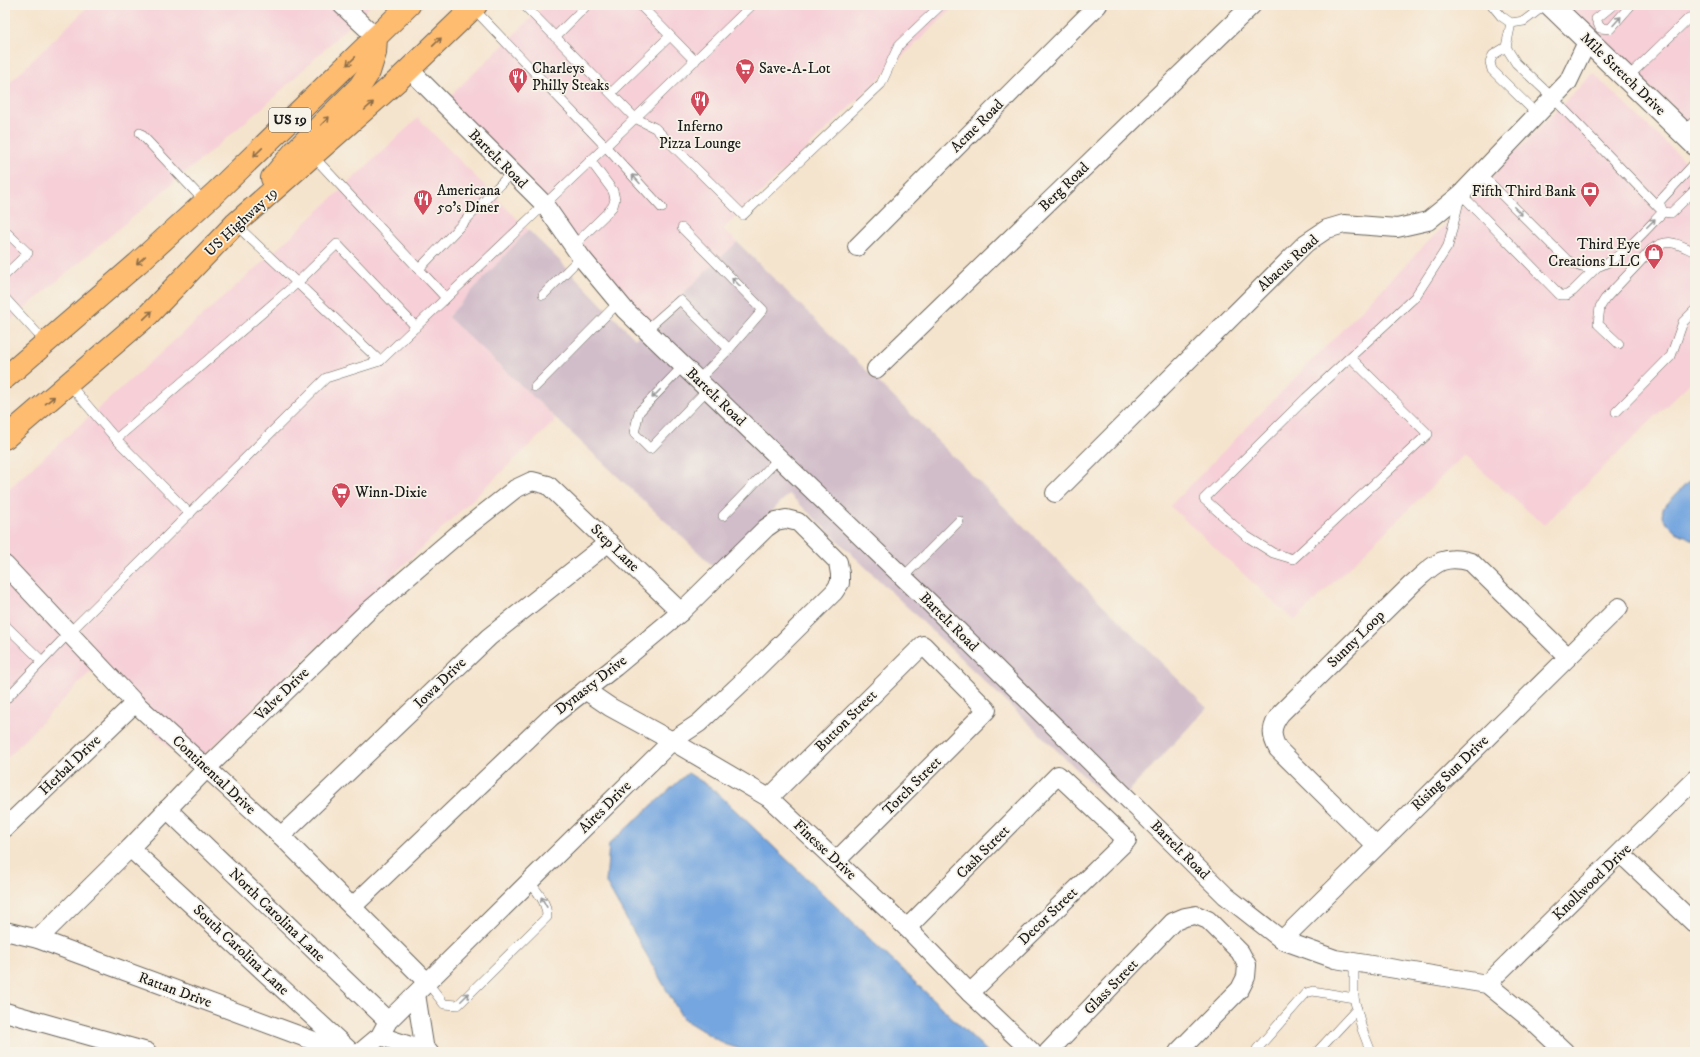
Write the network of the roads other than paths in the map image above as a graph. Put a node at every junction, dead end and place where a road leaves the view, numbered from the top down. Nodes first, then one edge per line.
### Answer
1 (342, 5) edge
2 (409, 5) edge
3 (524, 5) edge
4 (587, 5) edge
5 (640, 5) edge
6 (752, 5) edge
7 (1098, 5) edge
8 (1492, 5) edge
9 (1545, 5) edge
10 (1551, 5) edge
11 (1613, 5) edge
12 (1631, 5) edge
13 (474, 7) edge
14 (935, 7) edge
15 (1245, 7) edge
16 (1693, 18) edge
17 (1511, 23) junction
18 (1594, 34) junction
19 (670, 36) junction
20 (376, 37) junction
21 (555, 37) junction
22 (1506, 47) junction
23 (694, 60) junction
24 (409, 70) junction
25 (1627, 78) junction
26 (611, 93) junction
27 (1553, 98) junction
28 (1537, 114) junction
29 (635, 118) junction
30 (1691, 132) edge
31 (140, 133) dead end
32 (605, 146) junction
33 (313, 156) junction
34 (590, 160) junction
35 (1695, 163) edge
36 (512, 172) junction
37 (1480, 173) junction
38 (1695, 190) edge
39 (1461, 194) junction
40 (205, 202) junction
41 (544, 204) junction
42 (662, 208) dead end
43 (1663, 212) junction
44 (235, 224) junction
45 (682, 228) dead end
46 (5, 231) edge
47 (857, 247) dead end
48 (577, 252) junction
49 (1695, 252) edge
50 (1596, 268) junction
51 (420, 269) junction
52 (5, 275) edge
53 (297, 284) junction
54 (543, 295) dead end
55 (5, 298) edge
56 (446, 298) junction
57 (619, 302) junction
58 (1695, 310) edge
59 (416, 327) junction
60 (646, 330) junction
61 (46, 343) junction
62 (1619, 344) dead end
63 (728, 349) junction
64 (1350, 357) junction
65 (5, 361) edge
66 (380, 361) junction
67 (683, 366) junction
68 (876, 369) dead end
69 (5, 378) edge
70 (69, 384) junction
71 (703, 385) junction
72 (535, 387) dead end
73 (1616, 412) dead end
74 (5, 438) edge
75 (116, 438) junction
76 (779, 458) junction
77 (548, 485) joint
78 (1055, 492) dead end
79 (190, 514) junction
80 (723, 516) dead end
81 (959, 521) dead end
82 (609, 542) junction
83 (838, 562) joint
84 (5, 565) edge
85 (903, 577) junction
86 (1619, 607) dead end
87 (681, 612) junction
88 (5, 625) edge
89 (69, 633) junction
90 (1568, 657) junction
91 (42, 661) junction
92 (585, 690) junction
93 (5, 700) edge
94 (135, 703) junction
95 (987, 710) joint
96 (672, 741) junction
97 (207, 768) junction
98 (1695, 780) edge
99 (769, 798) junction
100 (167, 809) junction
101 (5, 828) edge
102 (281, 836) junction
103 (1127, 840) joint
104 (1376, 846) junction
105 (130, 848) junction
106 (1622, 854) junction
107 (836, 862) junction
108 (530, 881) junction
109 (352, 907) junction
110 (1695, 924) edge
111 (907, 928) junction
112 (5, 931) edge
113 (38, 939) junction
114 (1282, 940) junction
115 (1354, 962) junction
116 (1487, 984) junction
117 (421, 988) junction
118 (970, 993) junction
119 (1354, 998) junction
120 (1357, 1009) junction
121 (5, 1012) edge
122 (384, 1028) junction
123 (147, 1052) edge
124 (344, 1052) edge
125 (351, 1052) edge
126 (361, 1052) edge
127 (427, 1052) edge
128 (1032, 1052) edge
129 (1048, 1052) edge
130 (1178, 1052) edge
131 (1257, 1052) edge
132 (1317, 1052) edge
133 (1371, 1052) edge
134 (1565, 1052) edge

1 - 20 street
2 - 20 highway, US 19
3 - 21 lane
4 - 21 lane
5 - 19 lane
6 - 23 lane
7 - 47 street, Acme Road
8 - 17 lane
9 - 17 lane
10 - 18 street, Mile Stretch Drive
11 - 18 lane
18 -> 12 lane
24 -> 13 highway, US Highway 19 / US 19
13 - 32 lane
14 - 29 lane
15 - 68 street, Berg Road
16 - 25 lane
17 - 22 lane
18 - 25 street, Mile Stretch Drive
18 - 27 street, Abacus Road
19 - 23 lane
19 - 26 lane
20 -> 40 highway, US 19
44 -> 20 highway
21 - 26 lane
22 - 27 lane
22 - 28 lane
23 - 29 lane
33 -> 24 highway, US Highway 19 / US 19
24 - 36 street, Bartelt Road
25 - 30 street, Mile Stretch Drive
26 - 29 lane
27 - 28 street, Abacus Road
27 - 43 lane
28 - 37 street, Abacus Road
29 - 32 lane
31 - 40 lane
32 - 34 lane
42 -> 32 lane
33 - 44 highway, US Highway 19 / US 19
33 - 51 lane
34 - 41 lane
34 - 48 lane
35 - 43 lane
36 - 41 street, Bartelt Road
36 - 51 lane
37 - 39 street, Abacus Road
37 -> 50 lane
38 - 43 lane
39 - 50 lane
39 - 64 lane
39 - 78 street, Abacus Road
40 -> 61 highway, US 19
41 - 48 street, Bartelt Road
41 - 56 lane
50 -> 43 lane
44 - 53 lane
70 -> 44 highway, US Highway 19 / US 19
63 -> 45 lane
46 - 52 lane
48 - 54 lane
48 - 57 street, Bartelt Road
49 - 62 lane
51 - 56 lane
53 - 59 lane
53 - 66 lane
53 - 75 lane
55 - 61 lane
56 - 59 lane
57 - 60 street, Bartelt Road
57 - 72 lane
58 - 73 lane
59 - 66 lane
60 - 63 lane
60 - 67 street, Bartelt Road
61 - 65 highway
61 - 69 highway, US 19
63 - 71 lane
64 - 64 lane
66 - 79 lane
67 - 71 street, Bartelt Road
67 -> 71 lane
74 -> 70 highway, US Highway 19 / US 19
70 - 75 lane
71 - 76 street, Bartelt Road
75 - 79 lane
76 - 80 lane
76 - 85 street, Bartelt Road
77 - 82 street, Step Lane
77 - 97 street, Valve Drive
79 - 89 lane
81 - 85 lane
82 - 87 street, Step Lane
82 - 102 street, Iowa Drive
83 - 87 street, Dynasty Drive
83 - 96 street, Aires Drive
84 - 89 street, Continental Drive
85 - 114 street, Bartelt Road
86 - 90 street, Rising Sun Drive
87 - 92 street, Dynasty Drive
88 - 91 lane
89 - 91 lane
89 - 94 street, Continental Drive
90 - 104 street, Rising Sun Drive
90 - 104 street, Sunny Loop
91 - 93 lane
92 - 96 street, Finesse Drive
92 - 109 street, Dynasty Drive
94 - 97 street, Continental Drive
94 - 101 street, Herbal Drive
95 - 99 street, Button Street
95 - 107 street, Torch Street
96 - 99 street, Finesse Drive
96 - 108 street, Aires Drive
97 - 100 street, Valve Drive
97 - 102 street, Continental Drive
98 - 106 street, Knollwood Drive
99 - 107 street, Finesse Drive
100 - 105 street, Valve Drive
100 - 122 street, North Carolina Lane
102 - 109 street, Continental Drive
103 - 111 street, Cash Street
103 - 118 street, Decor Street
104 - 114 street, Rising Sun Drive
105 - 113 street, Valve Drive
105 - 125 street, South Carolina Lane
106 - 110 street
106 - 116 street, Knollwood Drive
107 - 111 street, Finesse Drive
108 - 117 street, Aires Drive
117 -> 108 lane
109 - 117 street, Continental Drive
111 - 118 street, Finesse Drive
112 - 113 street, Rattan Drive
113 - 124 street, Rattan Drive
114 - 115 street, Bartelt Road
115 - 116 street, Bartelt Road
115 - 119 lane
116 - 134 street, Bartelt Road
117 - 122 street, Aires Drive
117 - 127 street
118 - 128 street, Finesse Drive
119 - 120 lane
119 - 131 lane
120 - 132 lane
120 - 133 lane
121 - 123 street
122 - 126 street, Aires Drive
122 - 127 street
129 - 130 street, Glass Street

